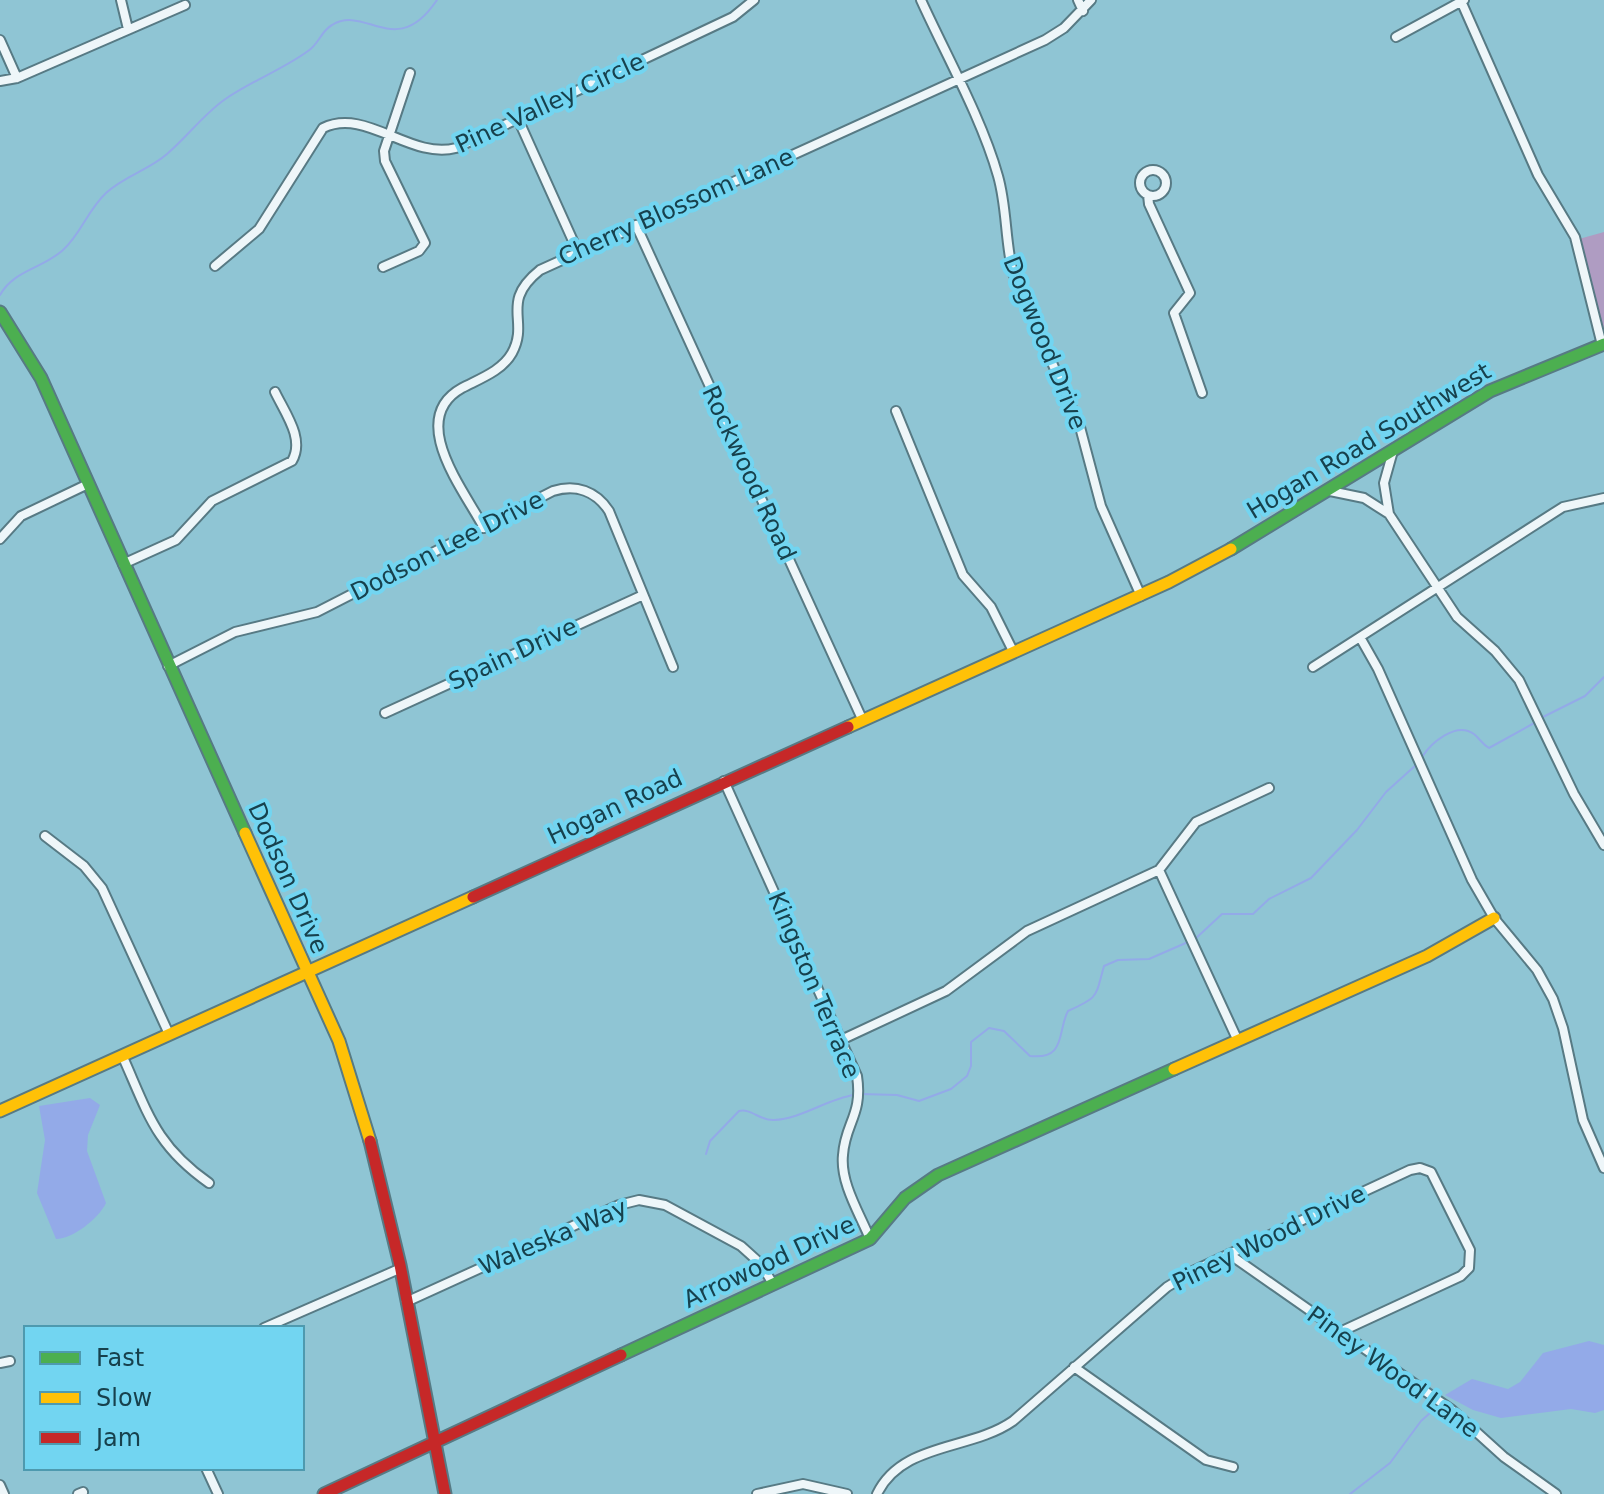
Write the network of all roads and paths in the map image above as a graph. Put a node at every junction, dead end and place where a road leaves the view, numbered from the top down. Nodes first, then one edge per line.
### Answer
1 (121, 0) edge
2 (754, 0) edge
3 (921, 0) edge
4 (1078, 0) edge
5 (1091, 0) edge
6 (1462, 1) edge
7 (185, 5) dead end
8 (1083, 11) junction
9 (128, 29) junction
10 (1396, 37) dead end
11 (0, 40) edge
12 (410, 73) dead end
13 (17, 78) junction
14 (0, 81) edge
15 (957, 81) junction
16 (518, 119) junction
17 (387, 136) junction
18 (1148, 195) dead end
19 (636, 225) junction
20 (578, 252) junction
21 (215, 266) dead end
22 (383, 267) dead end
23 (0, 312) edge
24 (1603, 344) edge
25 (275, 392) dead end
26 (1202, 393) dead end
27 (896, 411) dead end
28 (1394, 449) junction
29 (88, 484) junction
30 (1330, 491) junction
31 (1604, 498) edge
32 (1389, 514) junction
33 (484, 528) junction
34 (0, 539) edge
35 (1247, 541) joint
36 (123, 564) junction
37 (1437, 589) junction
38 (641, 596) junction
39 (1141, 596) junction
40 (1361, 639) junction
41 (1014, 653) junction
42 (168, 666) junction
43 (673, 667) dead end
44 (1313, 667) dead end
45 (385, 713) dead end
46 (863, 721) junction
47 (724, 781) junction
48 (1269, 788) dead end
49 (45, 836) dead end
50 (1604, 845) edge
51 (1159, 870) junction
52 (1494, 918) junction
53 (307, 971) junction
54 (169, 1034) junction
55 (841, 1040) junction
56 (1238, 1041) junction
57 (122, 1055) junction
58 (0, 1111) edge
59 (1604, 1168) edge
60 (209, 1183) dead end
61 (870, 1239) junction
62 (1229, 1254) junction
63 (399, 1269) junction
64 (773, 1284) junction
65 (406, 1302) junction
66 (269, 1326) edge
67 (1340, 1332) junction
68 (10, 1361) dead end
69 (0, 1363) edge
70 (1074, 1367) junction
71 (434, 1443) junction
72 (1233, 1467) dead end
73 (207, 1470) edge
74 (0, 1485) edge
75 (4, 1494) edge
76 (218, 1494) edge
77 (324, 1494) edge
78 (445, 1494) edge
79 (757, 1494) edge
80 (847, 1494) edge
81 (877, 1494) edge
82 (1556, 1494) edge

1 - 9 street
2 - 16 street, Pine Valley Circle
3 - 15 street, Dogwood Drive
4 - 8 street
5 - 8 street, Cherry Blossom Lane
6 - 10 street
6 - 24 street
7 - 9 street
8 - 15 street, Cherry Blossom Lane
9 - 13 street
11 - 13 street
12 - 17 street
13 - 14 street
15 - 19 street, Cherry Blossom Lane
15 - 39 street, Dogwood Drive
16 - 17 street, Pine Valley Circle
16 - 20 street
17 - 21 street, Pine Valley Circle
17 - 22 street
18 - 26 street
19 - 20 street, Cherry Blossom Lane
19 - 46 street, Rockwood Road
20 - 33 street, Cherry Blossom Lane
23 - 29 street, Dodson Drive
24 - 28 street, Hogan Road Southwest
25 - 36 street
27 - 41 street
28 - 30 street, Hogan Road Southwest
28 - 32 street
29 - 34 street
29 - 36 street, Dodson Drive
30 - 32 street
30 - 35 street, Hogan Road Southwest
31 - 37 street
32 - 37 street
33 - 38 street, Dodson Lee Drive
33 - 42 street, Dodson Lee Drive
35 - 39 street, Hogan Road
36 - 42 street, Dodson Drive
37 - 40 street
37 - 50 street
38 - 43 street, Dodson Lee Drive
38 - 45 street, Spain Drive
39 - 41 street, Hogan Road
40 - 44 street
40 - 52 street
41 - 46 street, Hogan Road
42 - 53 street, Dodson Drive
46 - 47 street, Hogan Road
47 - 53 street, Hogan Road
47 - 55 street, Kingston Terrace
48 - 51 street
49 - 54 street
51 - 55 street
51 - 56 street
52 - 56 street, Arrowood Drive
52 - 59 street
53 - 54 street, Hogan Road
53 - 63 street, Dodson Drive
54 - 57 street, Hogan Road
55 - 61 street, Kingston Terrace
56 - 61 street, Arrowood Drive
57 - 58 street, Hogan Road
57 - 60 street
61 - 64 street, Arrowood Drive
62 - 67 street, Piney Wood Lane
62 - 67 street, Piney Wood Drive
62 - 70 street, Piney Wood Drive
63 - 65 street, Dodson Drive
63 - 66 street
64 - 65 street, Waleska Way
64 - 71 street, Arrowood Drive
65 - 71 street, Dodson Drive
67 - 82 street, Piney Wood Lane
68 - 69 street
70 - 72 street
70 - 81 street, Piney Wood Drive
71 - 77 street, Arrowood Drive
71 - 78 street, Dodson Drive
73 - 76 street
74 - 75 street
79 - 80 street

